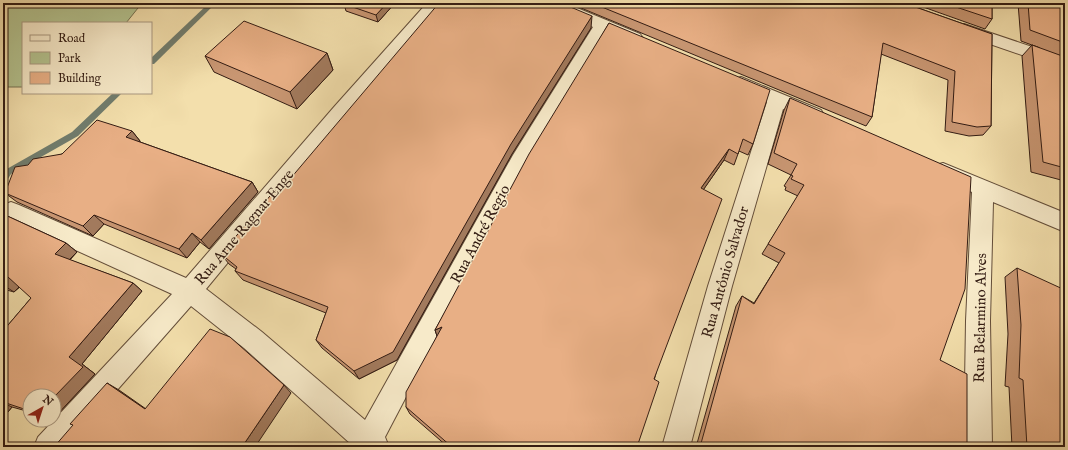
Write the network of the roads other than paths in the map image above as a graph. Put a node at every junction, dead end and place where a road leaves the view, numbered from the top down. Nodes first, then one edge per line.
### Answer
1 (436, 3) edge
2 (551, 3) edge
3 (946, 23) edge
4 (603, 24) junction
5 (654, 46) edge
6 (1065, 64) edge
7 (726, 77) edge
8 (777, 98) junction
9 (827, 120) edge
10 (926, 164) edge
11 (983, 189) junction
12 (11, 211) dead end
13 (1065, 223) edge
14 (190, 291) junction
15 (369, 445) edge
16 (48, 447) edge
17 (676, 447) edge
18 (978, 447) edge

1 - 14 street, Rua Arne Ragnar Enge
2 - 4 street
3 - 6 street
4 - 5 street
4 - 15 street, Rua André Regio
7 - 8 street
8 - 9 street
8 - 17 street, Rua Antônio Salvador
10 - 11 street
11 - 13 street
11 - 18 street, Rua Belarmino Alves
12 - 14 street
14 - 15 street
14 - 16 street, Rua Arne Ragnar Enge

